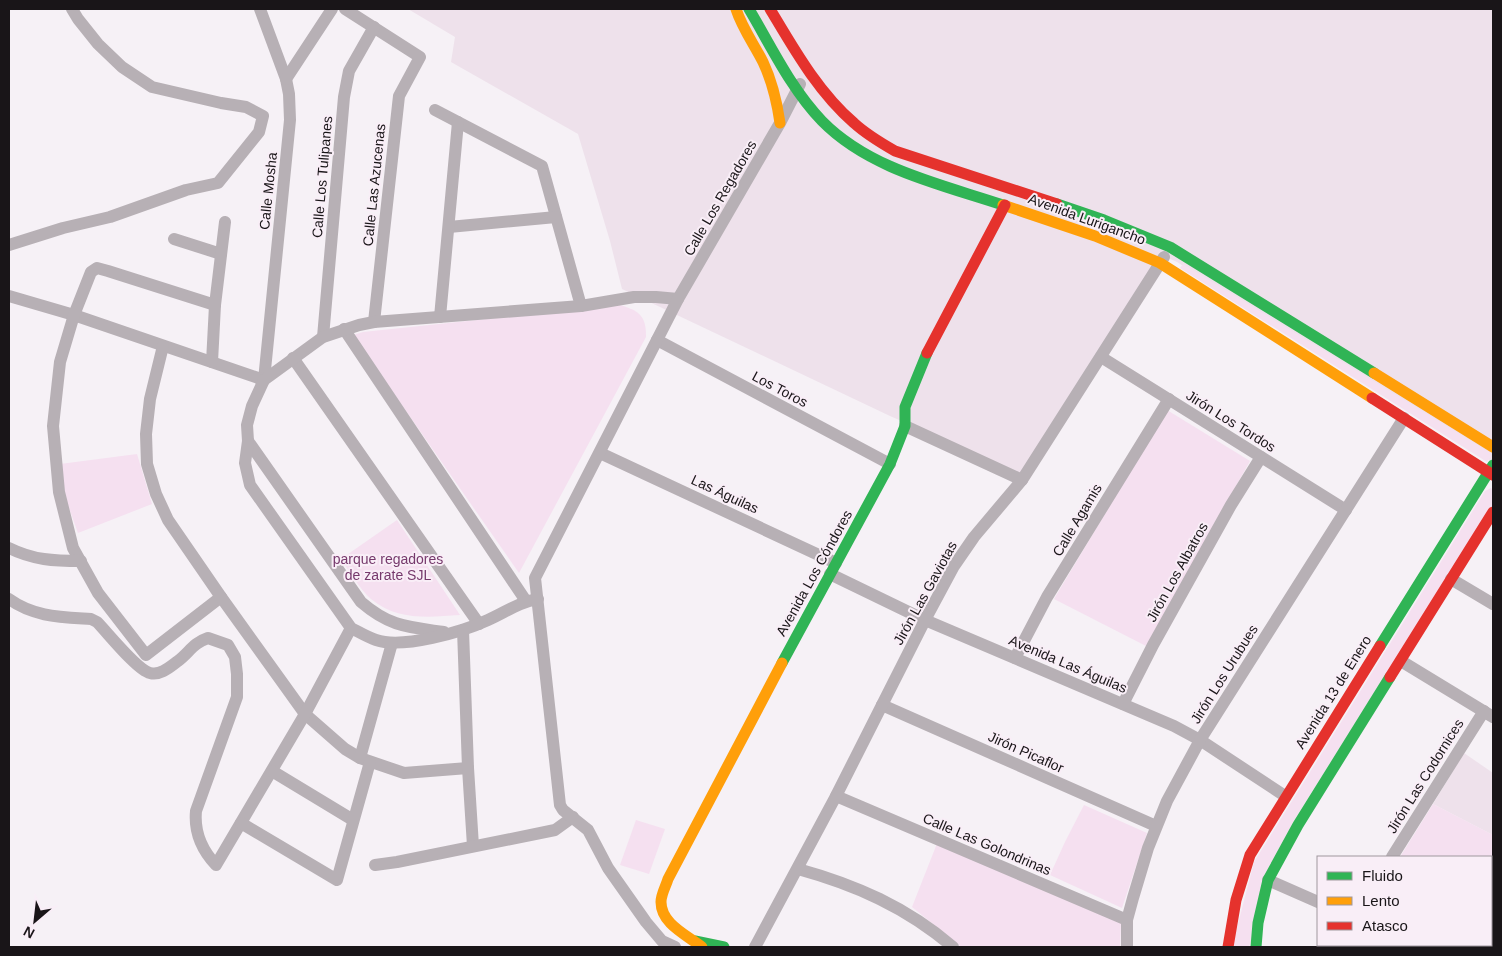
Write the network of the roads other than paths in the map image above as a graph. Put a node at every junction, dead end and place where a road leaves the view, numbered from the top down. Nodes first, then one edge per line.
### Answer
1 (72, 9) edge
2 (260, 9) edge
3 (332, 9) edge
4 (345, 9) edge
5 (736, 9) edge
6 (749, 9) edge
7 (770, 9) edge
8 (374, 27) junction
9 (806, 69) junction
10 (286, 79) junction
11 (798, 89) junction
12 (435, 110) dead end
13 (458, 122) junction
14 (780, 123) junction
15 (1005, 205) junction
16 (556, 217) junction
17 (225, 222) dead end
18 (449, 227) junction
19 (174, 239) dead end
20 (9, 245) edge
21 (1170, 247) junction
22 (221, 254) junction
23 (1160, 263) junction
24 (9, 296) edge
25 (678, 299) junction
26 (215, 305) junction
27 (581, 306) junction
28 (74, 315) junction
29 (440, 317) junction
30 (374, 322) junction
31 (344, 329) junction
32 (322, 337) junction
33 (657, 340) junction
34 (163, 346) junction
35 (1101, 357) junction
36 (293, 358) junction
37 (212, 362) junction
38 (264, 380) junction
39 (1169, 399) junction
40 (1404, 418) junction
41 (905, 426) junction
42 (248, 441) junction
43 (1493, 447) edge
44 (600, 452) junction
45 (1261, 457) junction
46 (890, 464) junction
47 (1492, 471) edge
48 (1022, 480) junction
49 (1346, 510) junction
50 (1493, 512) edge
51 (9, 548) edge
52 (81, 561) junction
53 (836, 563) junction
54 (830, 574) junction
55 (1451, 579) junction
56 (221, 597) junction
57 (9, 599) edge
58 (532, 600) junction
59 (1493, 604) edge
60 (925, 620) junction
61 (479, 624) junction
62 (351, 628) junction
63 (459, 631) junction
64 (392, 643) junction
65 (1015, 658) junction
66 (1400, 661) junction
67 (1124, 704) junction
68 (882, 705) junction
69 (305, 714) junction
70 (1489, 714) edge
71 (1200, 740) junction
72 (365, 760) junction
73 (468, 768) junction
74 (272, 771) junction
75 (836, 796) junction
76 (1286, 796) junction
77 (573, 817) junction
78 (353, 820) junction
79 (241, 823) junction
80 (1156, 826) junction
81 (473, 846) junction
82 (1393, 856) edge
83 (375, 865) dead end
84 (798, 869) junction
85 (1268, 880) junction
86 (1317, 902) edge
87 (1127, 920) junction
88 (695, 945) edge
89 (675, 947) edge
90 (724, 947) edge
91 (755, 947) edge
92 (952, 947) edge
93 (1126, 947) edge
94 (1228, 947) edge
95 (1256, 947) edge

1 - 20 street
2 - 10 street, Calle Mosha
3 - 10 street
4 - 8 street
5 - 14 main road
6 - 11 main road, Avenida Lurigancho
7 - 9 main road, Avenida Lurigancho
8 - 30 street, Calle Las Azucenas
8 - 32 street, Calle Los Tulipanes
9 - 11 street, Calle Los Regadores
9 - 21 main road, Avenida Lurigancho
10 - 38 street, Calle Mosha
11 - 14 street, Calle Los Regadores
11 - 15 main road, Avenida Lurigancho
12 - 13 street
13 - 16 street
13 - 18 street
14 - 25 street, Calle Los Regadores
15 - 23 main road, Avenida Lurigancho
15 - 41 main road, Avenida Los Cóndores
16 - 18 street
16 - 27 street
17 - 22 street
18 - 29 street
19 - 22 street
21 - 23 street, Jirón Las Gaviotas
21 - 43 main road, Avenida Lurigancho
22 - 26 street
23 - 35 street, Jirón Las Gaviotas
23 - 40 main road, Avenida Lurigancho
24 - 28 street
25 - 27 street
25 - 33 street, Calle Los Regadores
26 - 28 street
26 - 37 street
27 - 29 street
28 - 34 street
28 - 52 street
29 - 30 street
30 - 31 street
31 - 32 street
31 - 58 street
32 - 36 street
33 - 44 street, Calle Los Regadores
33 - 46 street, Los Toros
34 - 37 street
34 - 56 street
35 - 39 street, Jirón Los Tordos
35 - 48 street, Jirón Las Gaviotas
36 - 38 street
36 - 61 street
37 - 38 street
38 - 42 street
39 - 45 street, Jirón Los Tordos
39 - 65 street, Calle Agamis
40 - 47 main road, Avenida Lurigancho
40 - 49 street, Jirón Los Urubues
41 - 46 main road, Avenida Los Cóndores
41 - 48 street
42 - 62 street
42 - 63 street
44 - 53 street, Las Águilas
44 - 58 street, Calle Los Regadores
45 - 49 street, Jirón Los Tordos
45 - 67 street, Jirón Los Albatros
46 - 53 main road, Avenida Los Cóndores
47 - 76 main road, Avenida 13 de Enero
48 - 60 street, Jirón Las Gaviotas
49 - 71 street, Jirón Los Urubues
50 - 55 main road
51 - 52 street
52 - 56 street
53 - 54 main road, Avenida Los Cóndores
54 - 60 street, Avenida Las Águilas
54 - 88 main road, Avenida Los Cóndores
55 - 59 street
55 - 66 main road
56 - 69 street
57 - 79 street
58 - 61 street
58 - 77 street, Calle Los Regadores
60 - 65 street, Avenida Las Águilas
60 - 68 street, Jirón Las Gaviotas
61 - 63 street
62 - 64 street
62 - 69 street
63 - 64 street
63 - 73 street
64 - 72 street
65 - 67 street, Avenida Las Águilas
66 - 70 street
66 - 85 main road
67 - 71 street, Avenida Las Águilas
68 - 75 street, Jirón Las Gaviotas
68 - 80 street, Jirón Picaflor
69 - 72 street
69 - 74 street
70 - 82 street, Jirón Las Codornices
71 - 76 street, Avenida Las Águilas
71 - 80 street, Jirón Los Urubues
72 - 73 street
72 - 78 street
73 - 81 street
74 - 78 street
74 - 79 street
75 - 84 street, Jirón Las Gaviotas
75 - 87 street, Calle Las Golondrinas
76 - 94 main road, Avenida 13 de Enero
77 - 81 street
77 - 89 street, Calle Los Regadores
78 - 79 street
80 - 87 street, Jirón Los Urubues
81 - 83 street
84 - 91 street, Jirón Las Gaviotas
84 - 92 street
85 - 86 street
85 - 95 main road
87 - 93 street, Jirón Los Urubues
88 - 90 main road

